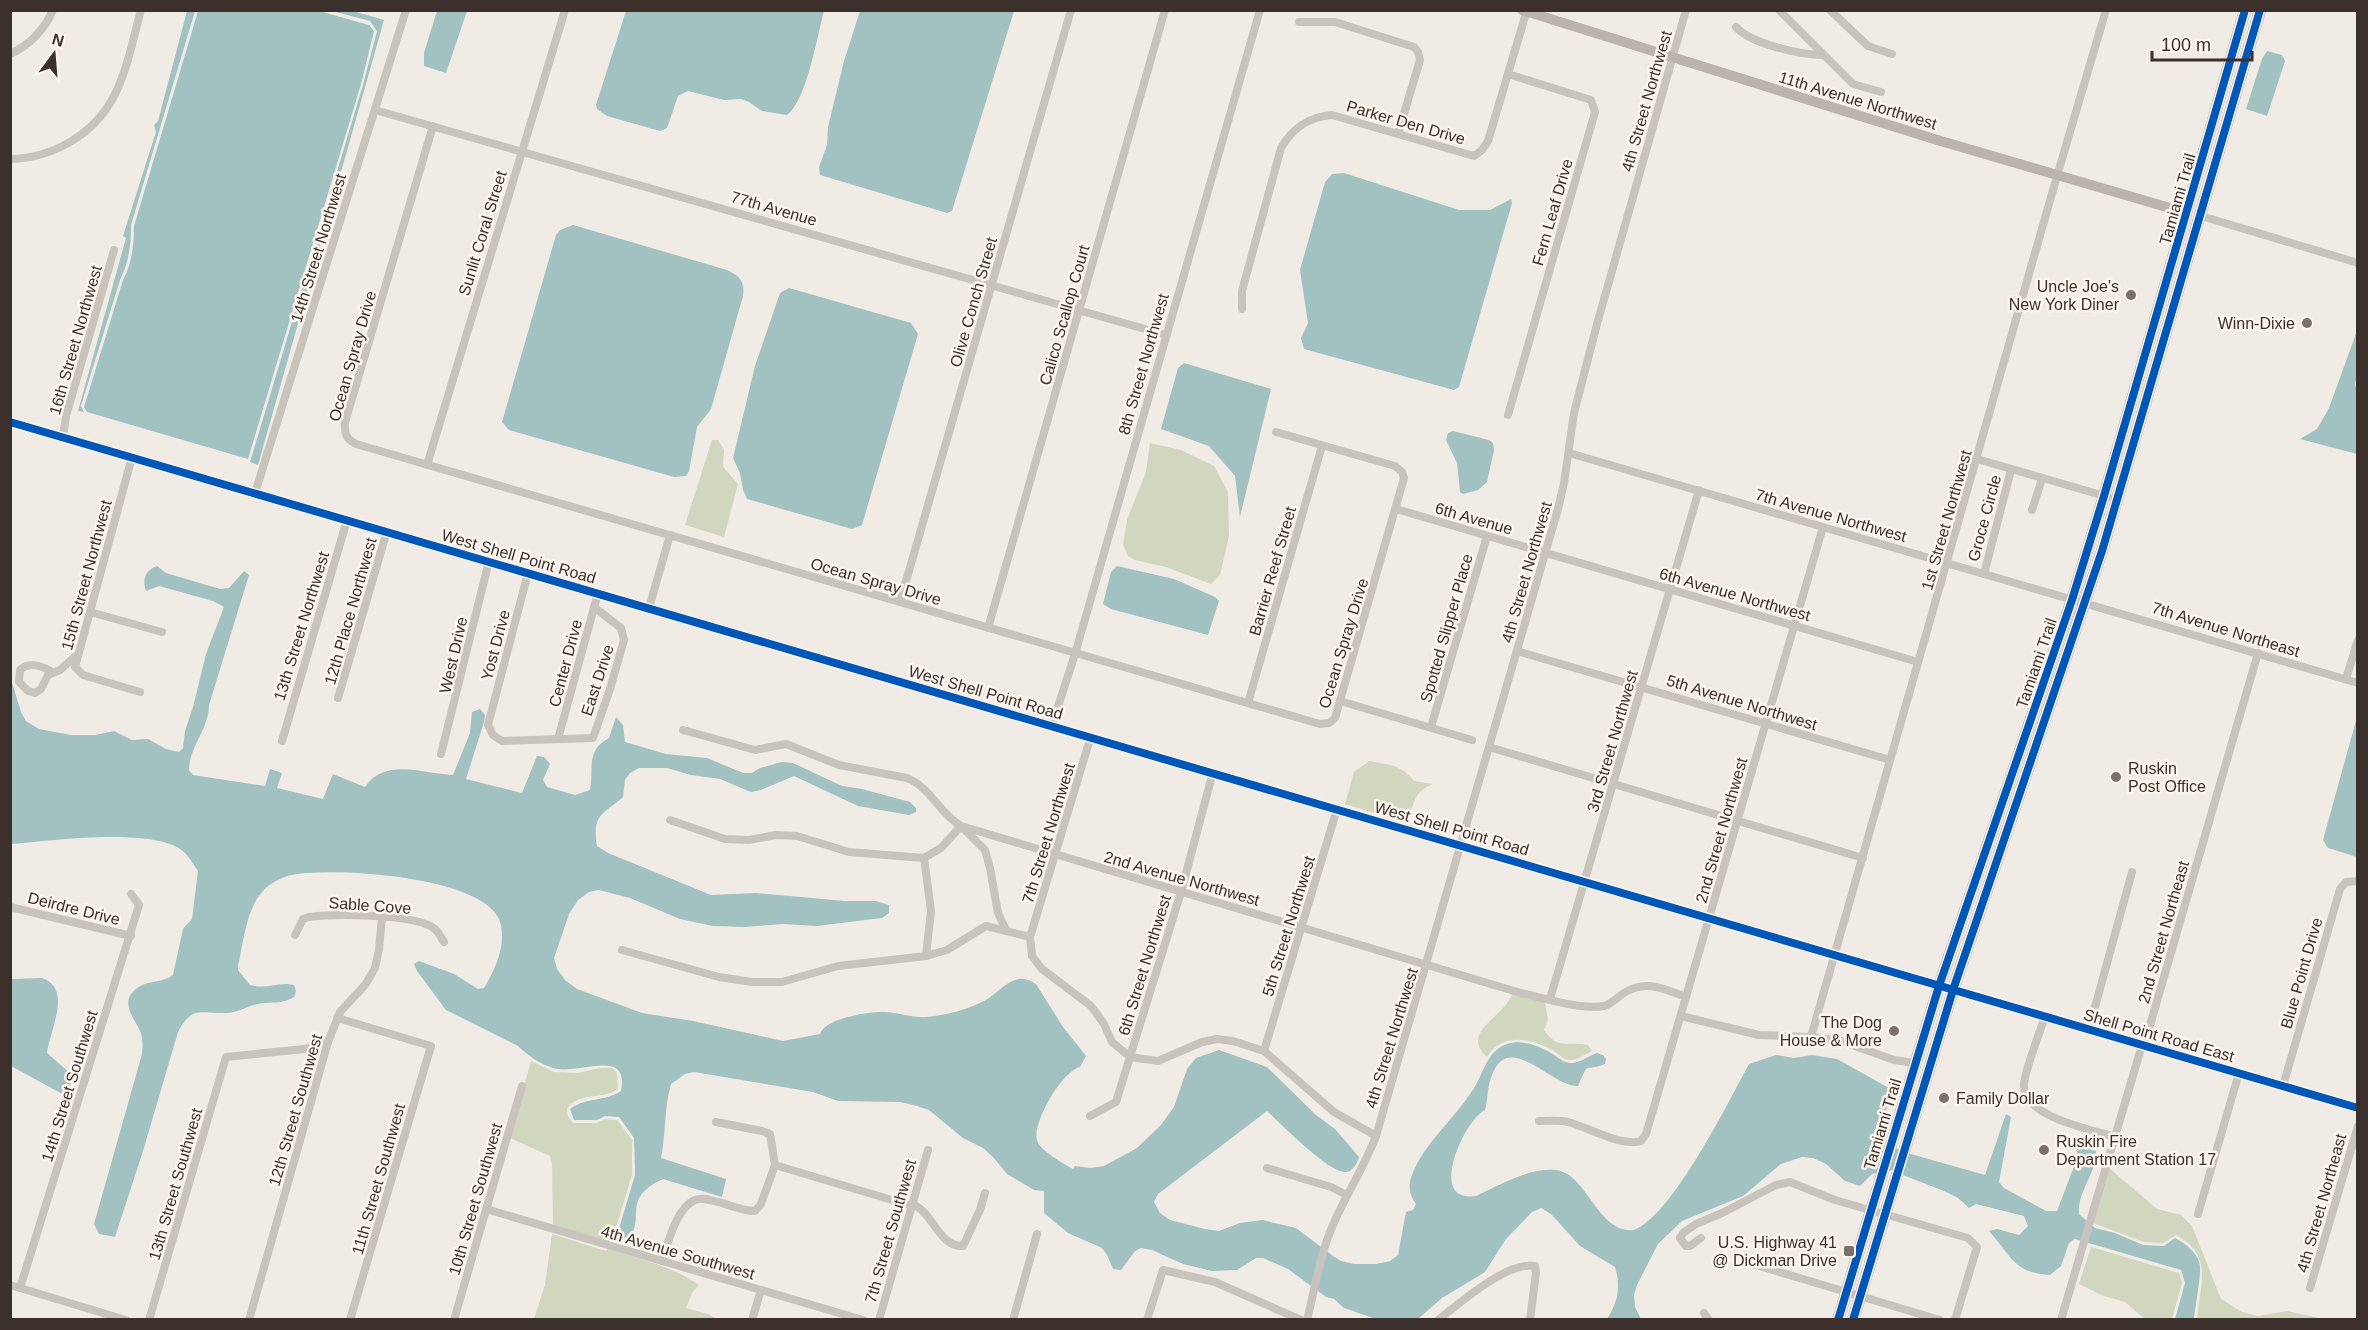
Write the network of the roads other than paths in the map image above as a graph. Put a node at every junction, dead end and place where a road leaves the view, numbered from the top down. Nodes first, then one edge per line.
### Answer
1 (53, 10) edge
2 (141, 10) edge
3 (406, 10) edge
4 (565, 10) edge
5 (1071, 10) edge
6 (1165, 10) edge
7 (1260, 10) edge
8 (1686, 10) edge
9 (1779, 10) edge
10 (1830, 10) edge
11 (2106, 10) edge
12 (2245, 10) edge
13 (2260, 10) edge
14 (1525, 11) edge
15 (1299, 22) dead end
16 (1736, 27) dead end
17 (10, 54) edge
18 (1892, 54) dead end
19 (1823, 55) junction
20 (1672, 59) junction
21 (2231, 60) junction
22 (2245, 64) junction
23 (1508, 74) junction
24 (1881, 92) dead end
25 (375, 110) junction
26 (433, 126) junction
27 (1398, 134) junction
28 (521, 150) junction
29 (10, 159) edge
30 (2057, 176) junction
31 (2197, 177) junction
32 (2187, 213) junction
33 (2201, 216) junction
34 (2196, 233) junction
35 (114, 250) dead end
36 (2358, 263) edge
37 (992, 285) junction
38 (1242, 309) dead end
39 (1079, 310) junction
40 (1166, 335) junction
41 (1508, 415) dead end
42 (10, 422) edge
43 (1276, 432) dead end
44 (63, 437) junction
45 (1322, 446) junction
46 (1569, 453) junction
47 (132, 457) junction
48 (1977, 459) junction
49 (428, 465) junction
50 (2011, 470) junction
51 (2042, 479) junction
52 (1699, 490) junction
53 (255, 493) junction
54 (2104, 496) junction
55 (2118, 500) junction
56 (1396, 509) junction
57 (2032, 510) dead end
58 (347, 520) junction
59 (1823, 527) junction
60 (387, 531) junction
61 (670, 535) junction
62 (1486, 536) junction
63 (1545, 553) junction
64 (489, 561) junction
65 (1948, 563) junction
66 (528, 573) junction
67 (1984, 574) junction
68 (1671, 589) junction
69 (598, 593) junction
70 (2072, 600) junction
71 (900, 602) junction
72 (2085, 604) junction
73 (594, 607) junction
74 (650, 608) junction
75 (90, 612) junction
76 (1795, 626) junction
77 (988, 628) junction
78 (162, 632) dead end
79 (2358, 640) edge
80 (1517, 651) junction
81 (2258, 653) junction
82 (1075, 654) junction
83 (77, 655) junction
84 (1918, 662) junction
85 (52, 672) junction
86 (2346, 679) junction
87 (2358, 683) edge
88 (1642, 687) junction
89 (140, 692) dead end
90 (338, 698) dead end
91 (1340, 701) junction
92 (1248, 703) junction
93 (2034, 708) junction
94 (1766, 723) junction
95 (1052, 725) junction
96 (1431, 727) junction
97 (683, 730) dead end
98 (1091, 736) junction
99 (558, 739) junction
100 (1472, 740) dead end
101 (282, 741) dead end
102 (1489, 747) junction
103 (441, 754) dead end
104 (1890, 760) junction
105 (1213, 772) junction
106 (2026, 776) junction
107 (1613, 784) junction
108 (2002, 801) junction
109 (1337, 809) junction
110 (670, 820) dead end
111 (1738, 821) junction
112 (961, 826) junction
113 (1461, 845) junction
114 (1056, 855) junction
115 (924, 858) junction
116 (1863, 858) junction
117 (1995, 866) junction
118 (2132, 872) dead end
119 (2358, 880) edge
120 (1586, 881) junction
121 (1181, 892) junction
122 (131, 894) dead end
123 (10, 907) edge
124 (382, 917) junction
125 (1710, 917) junction
126 (1303, 927) junction
127 (1006, 930) junction
128 (295, 935) dead end
129 (131, 936) junction
130 (1030, 937) junction
131 (444, 942) dead end
132 (622, 951) dead end
133 (1835, 955) junction
134 (926, 956) junction
135 (1427, 964) junction
136 (1939, 986) junction
137 (1953, 990) junction
138 (1686, 997) junction
139 (1550, 999) junction
140 (2045, 1016) junction
141 (1681, 1017) junction
142 (338, 1018) junction
143 (2089, 1029) junction
144 (1811, 1037) junction
145 (328, 1042) junction
146 (2142, 1045) junction
147 (1264, 1052) junction
148 (1130, 1057) junction
149 (1915, 1063) junction
150 (2238, 1073) junction
151 (522, 1086) dead end
152 (2283, 1086) junction
153 (2358, 1108) edge
154 (1090, 1116) dead end
155 (1539, 1121) dead end
156 (716, 1122) dead end
157 (2358, 1126) edge
158 (1376, 1136) junction
159 (2115, 1137) junction
160 (928, 1150) dead end
161 (775, 1166) junction
162 (1268, 1168) dead end
163 (985, 1193) dead end
164 (1347, 1195) junction
165 (912, 1205) junction
166 (486, 1209) junction
167 (1869, 1210) junction
168 (2198, 1214) dead end
169 (1884, 1215) junction
170 (1037, 1234) dead end
171 (1701, 1238) dead end
172 (662, 1261) junction
173 (1756, 1265) dead end
174 (10, 1286) edge
175 (20, 1288) junction
176 (2310, 1288) dead end
177 (761, 1290) junction
178 (1846, 1292) junction
179 (1860, 1296) junction
180 (105, 1317) edge
181 (126, 1320) edge
182 (149, 1320) edge
183 (249, 1320) edge
184 (350, 1320) edge
185 (454, 1320) edge
186 (752, 1320) edge
187 (863, 1320) edge
188 (879, 1320) edge
189 (1013, 1320) edge
190 (1147, 1320) edge
191 (1301, 1320) edge
192 (1307, 1320) edge
193 (1438, 1320) edge
194 (1530, 1320) edge
195 (1838, 1320) edge
196 (1853, 1320) edge
197 (1940, 1320) edge
198 (1956, 1320) edge
199 (2061, 1320) edge

1 - 17 street
2 - 29 street
3 - 25 street, 14th Street Northwest
4 - 28 street, Sunlit Coral Street
5 - 37 street, Olive Conch Street
6 - 39 street, Calico Scallop Court
7 - 40 street, 8th Street Northwest
8 - 20 street, 4th Street Northwest
9 - 19 street
10 - 18 street
11 - 30 street, 1st Street Northwest
12 - 21 main road, Tamiami Trail
13 - 22 main road, Tamiami Trail
14 - 20 street, 11th Avenue Northwest
14 - 23 street, Parker Den Drive
15 - 27 street
16 - 19 street
19 - 24 street
20 - 30 street, 11th Avenue Northwest
20 - 46 street, 4th Street Northwest
21 - 22 main road
21 - 31 main road, Tamiami Trail
22 - 33 main road, Tamiami Trail
23 - 27 street, Parker Den Drive
23 - 41 street, Fern Leaf Drive
25 - 26 street, 77th Avenue
25 - 53 street, 14th Street Northwest
26 - 28 street, 77th Avenue
26 - 49 street, Ocean Spray Drive
27 - 38 street, Parker Den Drive
28 - 37 street, 77th Avenue
28 - 49 street, Sunlit Coral Street
30 - 32 street, 11th Avenue Northwest
30 - 48 street, 1st Street Northwest
31 - 32 main road, Tamiami Trail
31 - 33 main road
32 - 34 main road
32 - 54 main road, Tamiami Trail
33 - 34 main road, Tamiami Trail
33 - 36 street
34 - 55 main road, Tamiami Trail
35 - 44 street, 16th Street Northwest
37 - 39 street, 77th Avenue
37 - 71 street, Olive Conch Street
39 - 40 street, 77th Avenue
39 - 77 street, Calico Scallop Court
40 - 82 street, 8th Street Northwest
42 - 44 street, West Shell Point Road
43 - 45 street, Ocean Spray Drive
44 - 47 street, West Shell Point Road
45 - 56 street, Ocean Spray Drive
45 - 92 street, Barrier Reef Street
46 - 52 street, 7th Avenue Northwest
46 - 63 street, 4th Street Northwest
47 - 53 street, West Shell Point Road
47 - 75 street, 15th Street Northwest
48 - 50 street
48 - 65 street, 1st Street Northwest
49 - 61 street, Ocean Spray Drive
50 - 51 street
50 - 67 street, Groce Circle
51 - 54 street
51 - 57 street
52 - 59 street, 7th Avenue Northwest
52 - 68 street, 3rd Street Northwest
53 - 58 street, West Shell Point Road
54 - 55 street
54 - 70 main road, Tamiami Trail
55 - 72 main road, Tamiami Trail
56 - 62 street, 6th Avenue
56 - 91 street, Ocean Spray Drive
58 - 60 street, West Shell Point Road
58 - 101 street, 13th Street Northwest
59 - 65 street, 7th Avenue Northwest
59 - 76 street, 2nd Street Northwest
60 - 64 street, West Shell Point Road
60 - 90 street, 12th Place Northwest
61 - 71 street, Ocean Spray Drive
61 - 74 street
62 - 63 street, 6th Avenue
62 - 96 street, Spotted Slipper Place
63 - 68 street, 6th Avenue Northwest
63 - 80 street, 4th Street Northwest
64 - 66 street, West Shell Point Road
64 - 103 street, West Drive
65 - 67 street, 7th Avenue Northwest
65 - 84 street, 1st Street Northwest
66 - 69 street, West Shell Point Road
66 - 99 street, Yost Drive
67 - 70 street, 7th Avenue Northwest
68 - 76 street, 6th Avenue Northwest
68 - 88 street, 3rd Street Northwest
69 - 73 street, Center Drive
69 - 74 street, West Shell Point Road
70 - 72 street, 7th Avenue Northwest
70 - 93 main road, Tamiami Trail
71 - 77 street, Ocean Spray Drive
72 - 81 street, 7th Avenue Northeast
72 - 106 main road, Tamiami Trail
73 - 99 street, Center Drive
73 - 99 street, East Drive
74 - 95 street, West Shell Point Road
75 - 78 street
75 - 83 street, 15th Street Northwest
76 - 84 street, 6th Avenue Northwest
76 - 94 street, 2nd Street Northwest
77 - 82 street, Ocean Spray Drive
79 - 86 street
80 - 88 street, 5th Avenue Northwest
80 - 102 street, 4th Street Northwest
81 - 86 street, 7th Avenue Northeast
81 - 146 street, 2nd Street Northeast
82 - 92 street, Ocean Spray Drive
82 - 95 street, 8th Street Northwest
83 - 85 street
83 - 89 street, 15th Street Northwest
84 - 104 street, 1st Street Northwest
85 - 85 street
86 - 87 street, 7th Avenue Northeast
88 - 94 street, 5th Avenue Northwest
88 - 107 street, 3rd Street Northwest
91 - 92 street, Ocean Spray Drive
91 - 96 street
93 - 106 main road
93 - 108 main road, Tamiami Trail
94 - 104 street, 5th Avenue Northwest
94 - 111 street, 2nd Street Northwest
95 - 98 street, West Shell Point Road
96 - 100 street
97 - 112 street, 2nd Avenue Northwest
98 - 105 street, West Shell Point Road
98 - 114 street, 7th Street Northwest
102 - 107 street
102 - 113 street, 4th Street Northwest
104 - 116 street, 1st Street Northwest
105 - 109 street, West Shell Point Road
105 - 121 street, 6th Street Northwest
106 - 117 main road, Tamiami Trail
107 - 111 street
107 - 120 street, 3rd Street Northwest
108 - 117 main road
108 - 136 main road, Tamiami Trail
109 - 113 street, West Shell Point Road
109 - 126 street, 5th Street Northwest
110 - 115 street
111 - 116 street
111 - 125 street, 2nd Street Northwest
112 - 114 street, 2nd Avenue Northwest
112 - 115 street
112 - 127 street
113 - 120 street, West Shell Point Road
113 - 135 street, 4th Street Northwest
114 - 121 street, 2nd Avenue Northwest
114 - 130 street, 7th Street Northwest
115 - 134 street
116 - 133 street, 1st Street Northwest
117 - 137 main road, Tamiami Trail
118 - 143 street
119 - 152 street, Blue Point Drive
120 - 125 street, West Shell Point Road
120 - 139 street, 3rd Street Northwest
121 - 126 street, 2nd Avenue Northwest
121 - 148 street, 6th Street Northwest
122 - 129 street, 14th Street Southwest
123 - 129 street, Deirdre Drive
124 - 128 street, Sable Cove
124 - 131 street, Sable Cove
124 - 142 street, 12th Street Southwest
125 - 133 street, West Shell Point Road
125 - 138 street, 2nd Street Northwest
126 - 135 street, 2nd Avenue Northwest
126 - 147 street, 5th Street Northwest
127 - 130 street
127 - 134 street
129 - 175 street, 14th Street Southwest
130 - 148 street
132 - 134 street
133 - 136 street, West Shell Point Road
133 - 144 street, 1st Street Northwest
135 - 139 street, 2nd Avenue Northwest
135 - 158 street, 4th Street Northwest
136 - 137 street, West Shell Point Road
136 - 149 main road, Tamiami Trail
137 - 140 street, Shell Point Road East
137 - 169 main road, Tamiami Trail
138 - 139 street, 2nd Avenue Northwest
138 - 141 street, 2nd Street Northwest
140 - 143 street, Shell Point Road East
140 - 159 street
141 - 144 street
141 - 155 street, 2nd Street Northwest
142 - 145 street, 12th Street Southwest
142 - 184 street, 11th Street Southwest
143 - 146 street, Shell Point Road East
144 - 149 street
145 - 182 street, 13th Street Southwest
145 - 183 street, 12th Street Southwest
146 - 150 street, Shell Point Road East
146 - 159 street, 2nd Street Northeast
147 - 148 street
147 - 158 street
148 - 154 street, 6th Street Northwest
149 - 167 main road, Tamiami Trail
150 - 152 street, Shell Point Road East
150 - 168 street
151 - 166 street, 10th Street Southwest
152 - 153 street, Shell Point Road East
156 - 161 street
157 - 176 street, 4th Street Northeast
158 - 164 street, 4th Street Northwest
159 - 199 street, 2nd Street Northeast
160 - 165 street, 7th Street Southwest
161 - 165 street
161 - 172 street
162 - 164 street
163 - 165 street
164 - 192 street, 4th Street Northwest
165 - 188 street, 7th Street Southwest
166 - 172 street, 4th Avenue Southwest
166 - 185 street, 10th Street Southwest
167 - 169 street
167 - 171 street
167 - 178 main road, Tamiami Trail
169 - 179 main road, Tamiami Trail
169 - 198 street
170 - 189 street
172 - 177 street, 4th Avenue Southwest
173 - 178 street
174 - 175 street
175 - 180 street
177 - 186 street
177 - 187 street, 4th Avenue Southwest
178 - 179 street
178 - 195 main road, Tamiami Trail
179 - 196 main road, Tamiami Trail
179 - 197 street
180 - 181 street
190 - 191 street
193 - 194 street

